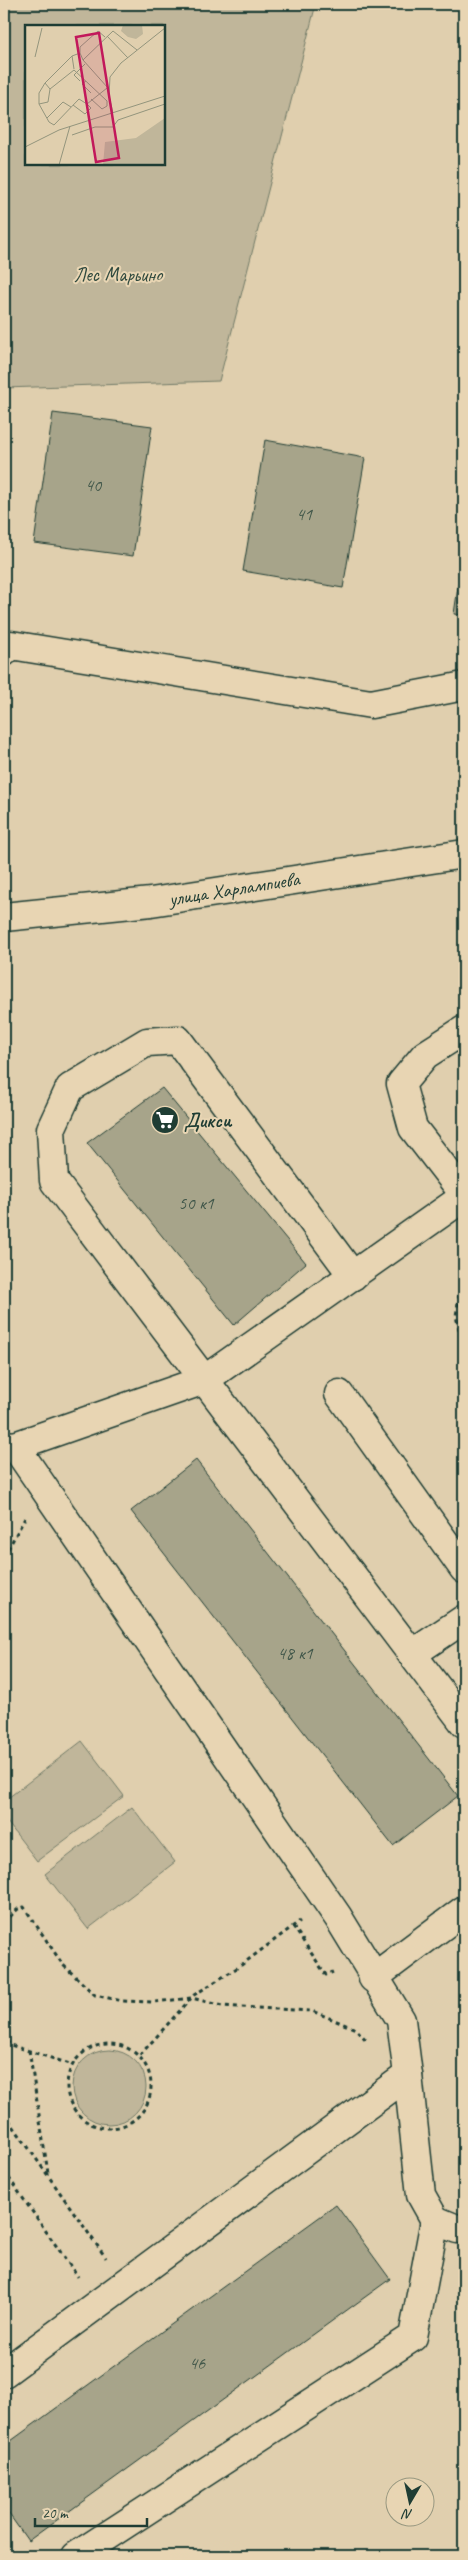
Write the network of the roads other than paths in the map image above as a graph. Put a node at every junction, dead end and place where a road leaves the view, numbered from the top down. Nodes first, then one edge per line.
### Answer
1 (4, 652) edge
2 (464, 686) edge
3 (464, 854) edge
4 (4, 917) edge
5 (464, 1030) edge
6 (464, 1195) edge
7 (353, 1276) junction
8 (204, 1380) junction
9 (339, 1394) dead end
10 (9, 1445) edge
11 (464, 1569) edge
12 (464, 1619) edge
13 (412, 1654) junction
14 (464, 1723) edge
15 (464, 1910) edge
16 (373, 1978) junction
17 (408, 2075) junction
18 (436, 2220) junction
19 (464, 2228) edge
20 (4, 2373) edge
21 (76, 2556) edge

1 - 2 street
3 - 4 street, улица Харлампиева
5 - 6 street
6 - 7 street
7 - 8 street
7 - 8 street
8 - 10 street
8 - 13 street
9 - 11 street
10 - 16 street
12 - 13 street
13 - 14 street
15 - 16 street
16 - 17 street
17 - 18 street
17 - 20 street
18 - 19 street
18 - 21 street

